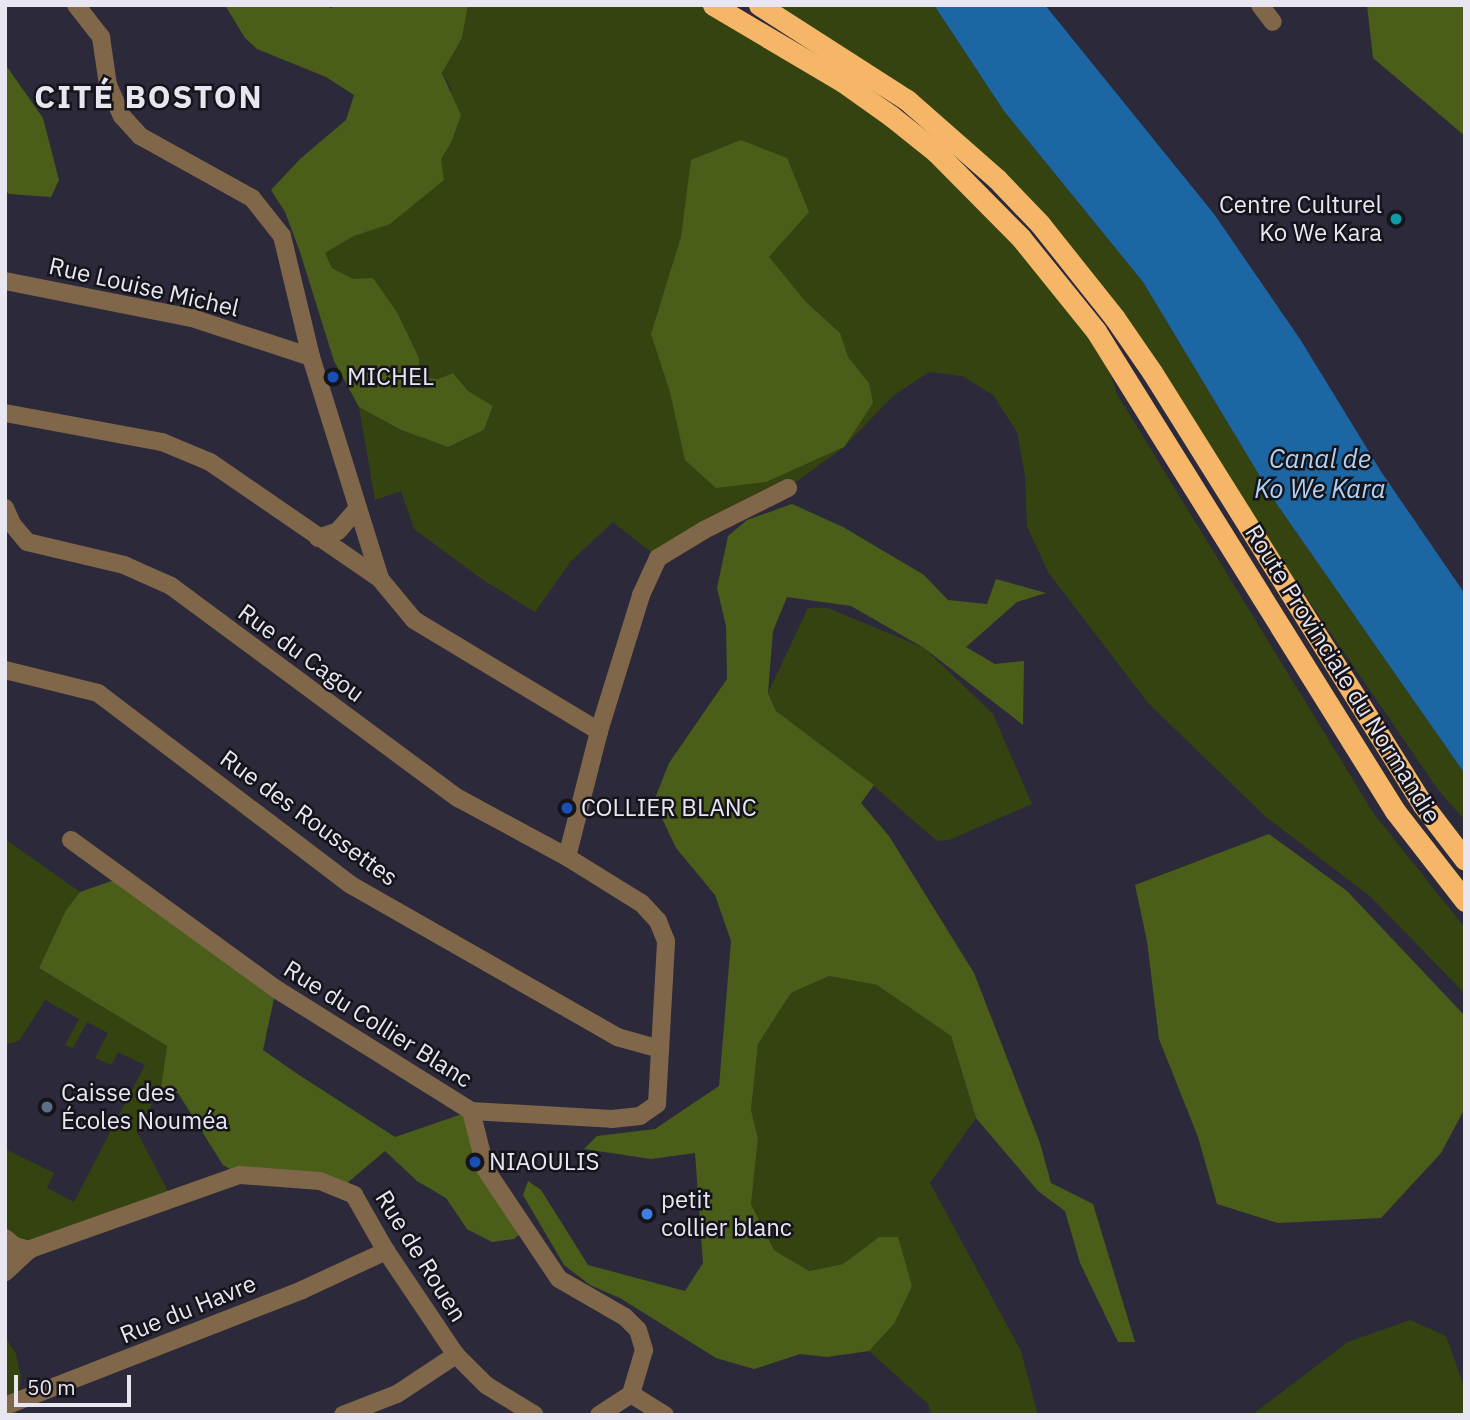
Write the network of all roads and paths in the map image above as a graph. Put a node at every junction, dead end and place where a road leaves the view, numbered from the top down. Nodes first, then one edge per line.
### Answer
1 (76, 5) edge
2 (713, 5) edge
3 (759, 5) edge
4 (1260, 5) edge
5 (1273, 22) dead end
6 (5, 281) edge
7 (311, 356) junction
8 (5, 413) edge
9 (788, 488) dead end
10 (5, 508) edge
11 (357, 509) junction
12 (318, 538) junction
13 (380, 579) junction
14 (5, 670) edge
15 (599, 731) junction
16 (71, 840) dead end
17 (567, 857) junction
18 (1465, 860) edge
19 (1465, 901) edge
20 (660, 1049) junction
21 (471, 1111) junction
22 (5, 1238) edge
23 (29, 1250) junction
24 (386, 1251) junction
25 (5, 1258) edge
26 (5, 1272) edge
27 (456, 1355) junction
28 (631, 1394) junction
29 (17, 1408) edge
30 (343, 1415) edge
31 (535, 1415) edge
32 (599, 1415) edge
33 (665, 1415) edge

1 - 7 street
2 - 19 highway, Route Provinciale du Normandie
3 - 18 highway, Route Provinciale du Normandie
4 - 5 street
6 - 7 street, Rue Louise Michel
7 - 11 street
8 - 12 street
9 - 15 street
10 - 17 street, Rue du Cagou
11 - 12 street
11 - 13 street
12 - 13 street
13 - 15 street
14 - 20 street, Rue des Roussettes
15 - 17 street
16 - 21 street, Rue du Collier Blanc
17 - 20 street, Rue du Collier Blanc
20 - 21 street, Rue du Collier Blanc
21 - 28 street
22 - 23 street
23 - 24 street, Rue de Rouen
23 - 25 street, Rue de Rouen
23 - 26 street
24 - 27 street, Rue de Rouen
24 - 29 street, Rue du Havre
27 - 30 street
27 - 31 street, Rue de Rouen
28 - 32 street
28 - 33 street

